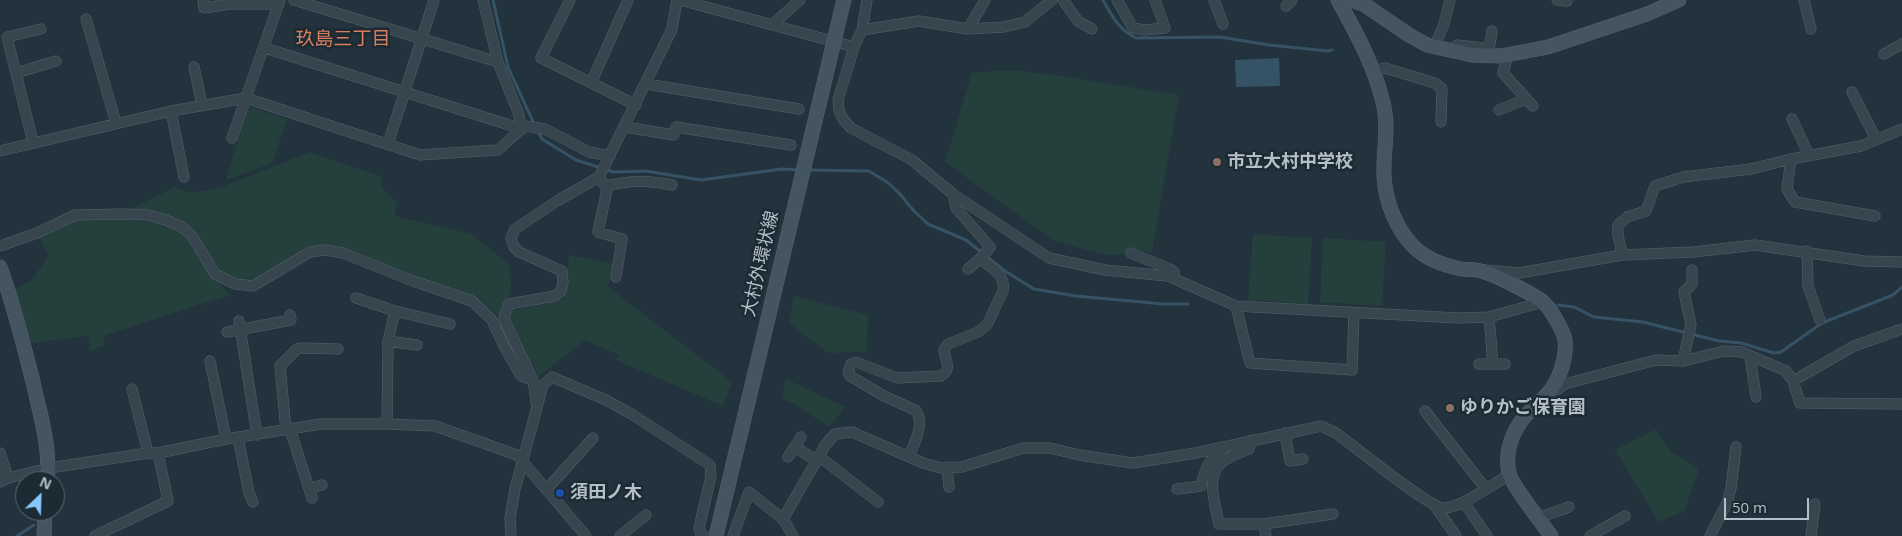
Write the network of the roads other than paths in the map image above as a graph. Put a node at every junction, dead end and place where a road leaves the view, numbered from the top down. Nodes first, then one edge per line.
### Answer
1 (203, 0) edge
2 (294, 0) edge
3 (434, 0) edge
4 (483, 0) edge
5 (570, 0) edge
6 (628, 0) edge
7 (679, 0) edge
8 (800, 0) edge
9 (867, 0) edge
10 (985, 0) edge
11 (1052, 0) edge
12 (1063, 0) edge
13 (1117, 0) edge
14 (1154, 0) edge
15 (1214, 0) edge
16 (1338, 0) edge
17 (1352, 0) edge
18 (1450, 0) edge
19 (1679, 0) edge
20 (1804, 0) edge
21 (279, 2) edge
22 (842, 6) edge
23 (86, 19) dead end
24 (1223, 24) dead end
25 (772, 25) junction
26 (41, 29) dead end
27 (968, 29) junction
28 (1092, 29) dead end
29 (1811, 29) dead end
30 (862, 30) junction
31 (1492, 31) dead end
32 (422, 40) junction
33 (1902, 44) edge
34 (1435, 46) junction
35 (854, 47) junction
36 (265, 48) junction
37 (1452, 50) junction
38 (1884, 54) dead end
39 (1508, 55) junction
40 (56, 61) dead end
41 (498, 62) junction
42 (194, 67) dead end
43 (1373, 71) junction
44 (16, 73) junction
45 (591, 83) junction
46 (646, 84) junction
47 (406, 92) junction
48 (1852, 92) dead end
49 (246, 98) junction
50 (636, 104) junction
51 (202, 105) junction
52 (799, 109) dead end
53 (1499, 110) dead end
54 (171, 111) junction
55 (1792, 119) dead end
56 (1441, 122) dead end
57 (116, 123) junction
58 (524, 127) junction
59 (625, 127) junction
60 (1902, 129) edge
61 (232, 138) dead end
62 (1876, 139) junction
63 (33, 142) junction
64 (388, 144) junction
65 (792, 145) dead end
66 (0, 151) edge
67 (1809, 155) junction
68 (1790, 159) junction
69 (604, 167) junction
70 (184, 177) dead end
71 (672, 185) dead end
72 (605, 186) junction
73 (953, 194) junction
74 (1875, 216) dead end
75 (0, 246) edge
76 (1807, 252) junction
77 (1131, 253) dead end
78 (984, 255) junction
79 (1622, 255) junction
80 (1902, 262) edge
81 (0, 267) edge
82 (968, 269) dead end
83 (1478, 270) junction
84 (1692, 270) dead end
85 (616, 277) dead end
86 (1175, 279) junction
87 (356, 298) dead end
88 (1543, 302) junction
89 (1236, 306) junction
90 (395, 311) junction
91 (1354, 313) junction
92 (290, 315) dead end
93 (1489, 317) junction
94 (1820, 320) dead end
95 (450, 324) dead end
96 (240, 326) junction
97 (1902, 329) edge
98 (227, 332) dead end
99 (388, 341) junction
100 (417, 345) dead end
101 (338, 349) dead end
102 (1750, 356) junction
103 (210, 361) dead end
104 (1683, 361) junction
105 (1480, 364) dead end
106 (1492, 364) junction
107 (1505, 364) dead end
108 (533, 380) junction
109 (1794, 381) junction
110 (132, 389) dead end
111 (1756, 397) dead end
112 (1540, 402) junction
113 (1902, 404) edge
114 (537, 408) junction
115 (1425, 411) dead end
116 (386, 424) junction
117 (288, 430) junction
118 (1284, 432) junction
119 (257, 435) junction
120 (801, 436) dead end
121 (238, 437) junction
122 (593, 438) dead end
123 (226, 439) junction
124 (1252, 440) junction
125 (1226, 446) junction
126 (795, 447) junction
127 (1736, 447) dead end
128 (0, 453) edge
129 (153, 453) junction
130 (909, 456) junction
131 (788, 457) dead end
132 (818, 459) junction
133 (1303, 459) dead end
134 (523, 462) junction
135 (947, 468) junction
136 (48, 471) edge
137 (65, 471) edge
138 (1509, 475) junction
139 (4, 480) edge
140 (322, 485) dead end
141 (949, 487) dead end
142 (547, 489) junction
143 (1177, 489) dead end
144 (1486, 489) junction
145 (253, 502) dead end
146 (878, 502) dead end
147 (1464, 502) junction
148 (1815, 504) dead end
149 (1435, 506) junction
150 (1569, 507) dead end
151 (1333, 514) dead end
152 (646, 515) dead end
153 (1625, 516) dead end
154 (1538, 518) junction
155 (783, 520) junction
156 (45, 521) edge
157 (1264, 524) junction
158 (44, 536) edge
159 (96, 536) edge
160 (511, 536) edge
161 (586, 536) edge
162 (620, 536) edge
163 (704, 536) edge
164 (716, 536) edge
165 (733, 536) edge
166 (793, 536) edge
167 (1266, 536) edge
168 (1456, 536) edge
169 (1486, 536) edge
170 (1551, 536) edge
171 (1590, 536) edge
172 (1710, 536) edge
173 (1811, 536) edge

1 - 21 street
2 - 32 street
3 - 32 street
4 - 41 street
5 - 45 street
6 - 45 street
7 - 25 street
7 - 46 street
8 - 25 street
9 - 30 street
10 - 27 street
11 - 27 street
12 - 28 street
13 - 14 street
15 - 24 street
16 - 43 street
17 - 34 street
18 - 34 street
19 - 39 street
20 - 29 street
21 - 36 street
22 - 164 street, 大村外環状線, bridge
23 - 57 street
25 - 35 street
26 - 44 street
27 - 30 street
30 - 35 street
31 - 37 street
32 - 41 street
32 - 47 street
33 - 38 street
34 - 37 street
35 - 73 street
36 - 47 street
36 - 49 street
37 - 39 street
39 - 53 street
40 - 44 street
41 - 58 street
42 - 51 street
43 - 56 street
43 - 83 street
44 - 63 street
45 - 50 street
46 - 50 street
46 - 52 street
47 - 58 street
47 - 64 street
48 - 62 street
49 - 51 street
49 - 61 street
49 - 64 street
50 - 59 street
51 - 54 street
54 - 57 street
54 - 70 street
55 - 67 street
57 - 63 street
58 - 64 street
58 - 69 street
59 - 65 street
59 - 69 street
60 - 62 street
62 - 67 street
63 - 66 street
67 - 68 street
68 - 74 street
68 - 79 street
69 - 72 street
69 - 108 street
71 - 72 street
72 - 85 street
73 - 78 street
73 - 86 street
75 - 108 street
76 - 79 street
76 - 80 street
76 - 94 street
77 - 86 street
78 - 82 street
78 - 130 street
79 - 83 street
81 - 136 street
83 - 88 street
84 - 104 street
86 - 89 street
87 - 90 street
88 - 93 street
88 - 112 street
89 - 91 street
89 - 91 street
90 - 95 street
90 - 99 street
91 - 93 street
92 - 96 street
93 - 106 street
96 - 98 street
96 - 119 street
97 - 109 street
99 - 100 street
99 - 116 street
101 - 117 street
102 - 104 street
102 - 109 street
102 - 111 street
103 - 123 street
104 - 112 street
105 - 106 street
106 - 107 street
108 - 114 street
109 - 113 street
110 - 129 street
112 - 138 street
114 - 134 street
114 - 163 street
115 - 144 street
116 - 117 street
116 - 134 street
117 - 119 street
117 - 140 street
118 - 124 street
118 - 133 street
118 - 149 street
119 - 121 street
120 - 126 street
121 - 123 street
121 - 145 street
122 - 142 street
123 - 129 street
124 - 125 street
124 - 157 street
125 - 135 street
125 - 143 street
126 - 131 street
126 - 132 street
127 - 172 street
128 - 139 street
129 - 137 street
129 - 159 street
130 - 132 street
130 - 135 street
132 - 146 street
132 - 155 street
134 - 142 street
134 - 160 street
135 - 141 street
138 - 144 street
138 - 154 street
142 - 161 street
144 - 147 street
147 - 149 street
147 - 169 street
148 - 173 street
149 - 168 street
150 - 154 street
151 - 157 street
152 - 162 street
153 - 171 street
154 - 170 street
155 - 165 street
155 - 166 street
156 - 158 street
157 - 167 street

